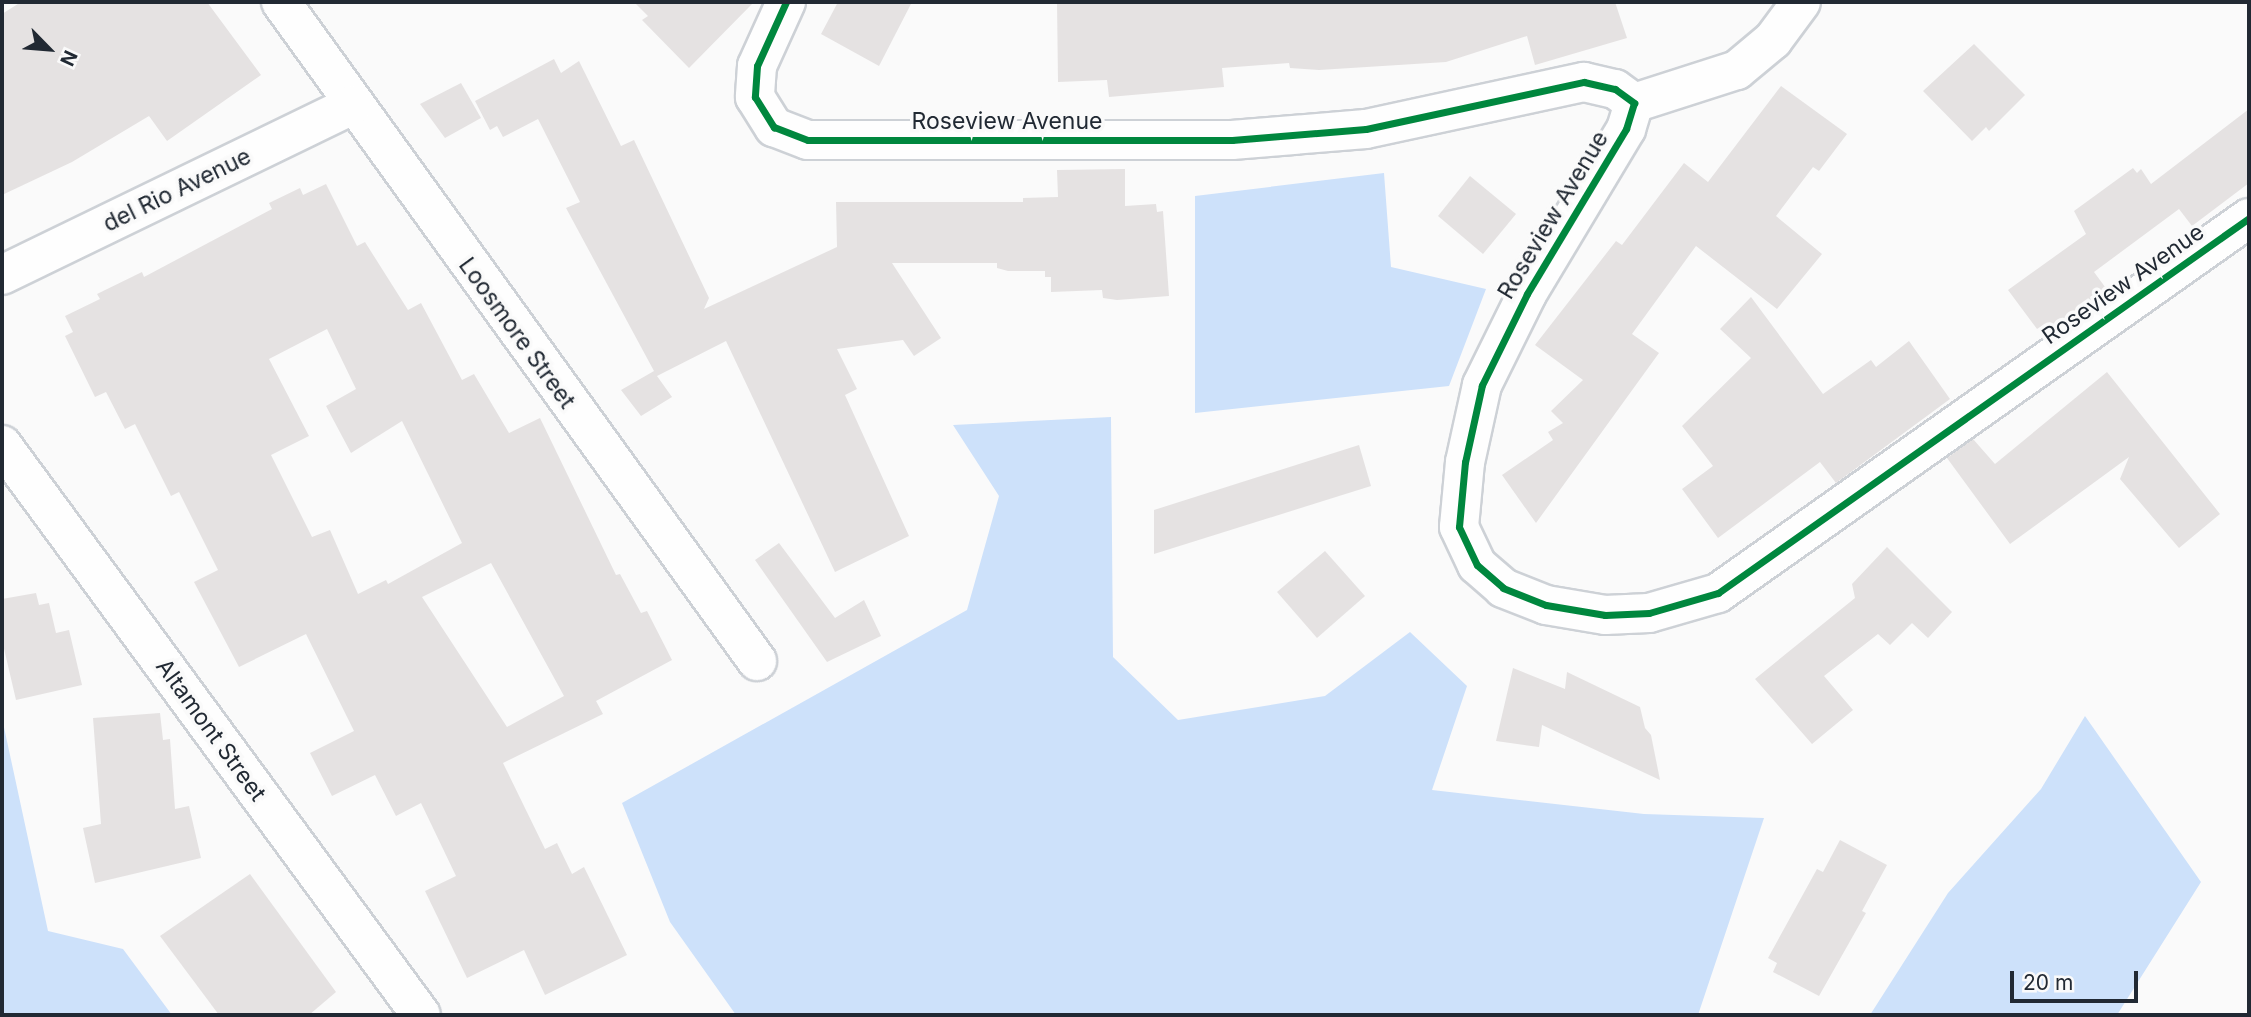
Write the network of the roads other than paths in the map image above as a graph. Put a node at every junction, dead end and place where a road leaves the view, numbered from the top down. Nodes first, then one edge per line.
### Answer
1 (281, 2) edge
2 (786, 2) edge
3 (1801, 2) edge
4 (1634, 103) junction
5 (352, 105) junction
6 (2249, 218) edge
7 (2, 275) edge
8 (2, 445) edge
9 (757, 661) dead end
10 (421, 1015) edge

1 - 5 street, Loosmore Street
2 - 4 street, Roseview Avenue
3 - 4 street
4 - 6 street, Roseview Avenue
5 - 7 street, del Rio Avenue
5 - 9 street, Loosmore Street
8 - 10 street, Altamont Street

